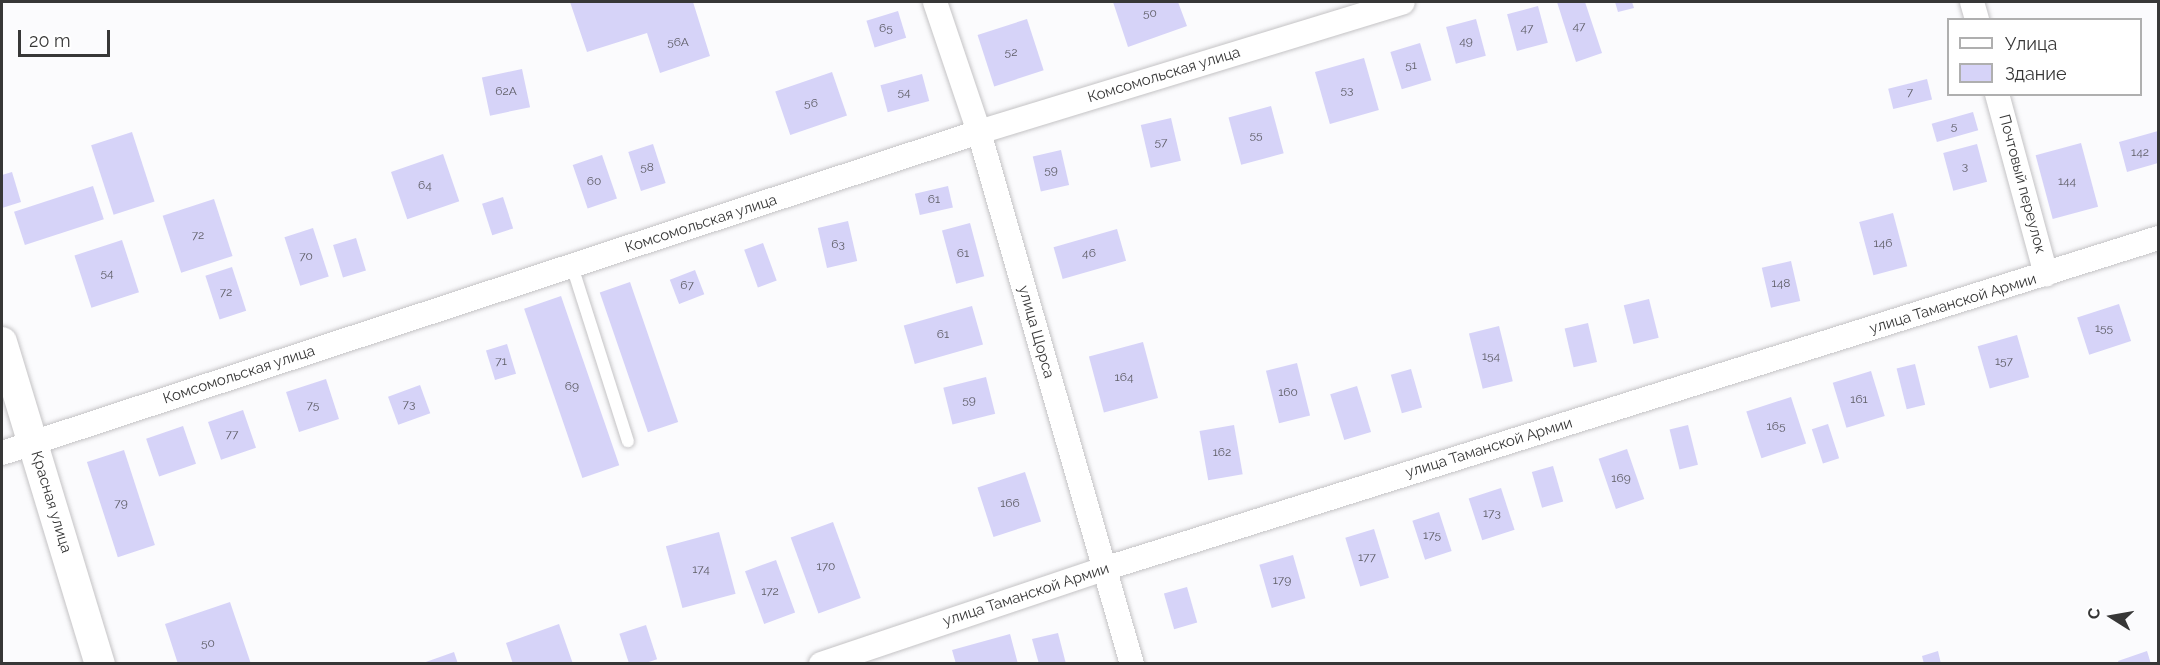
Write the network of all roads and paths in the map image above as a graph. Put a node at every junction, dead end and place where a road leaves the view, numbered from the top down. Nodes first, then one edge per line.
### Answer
1 (935, 2) edge
2 (1403, 2) edge
3 (1972, 2) edge
4 (1976, 18) edge
5 (1998, 96) edge
6 (979, 132) junction
7 (2158, 237) edge
8 (572, 266) junction
9 (2046, 274) junction
10 (2, 342) edge
11 (628, 441) dead end
12 (33, 443) junction
13 (2, 453) edge
14 (1104, 568) junction
15 (100, 663) edge
16 (821, 663) edge
17 (1132, 663) edge

1 - 6 street, улица Щорса
2 - 6 street, Комсомольская улица
3 - 4 street
5 - 9 street, Почтовый переулок
6 - 8 street, Комсомольская улица
6 - 14 street, улица Щорса
7 - 9 street, улица Таманской Армии
8 - 11 lane
8 - 12 street, Комсомольская улица
9 - 14 street, улица Таманской Армии
10 - 12 street, Красная улица
12 - 13 street, Комсомольская улица
12 - 15 street, Красная улица
14 - 16 street, улица Таманской Армии
14 - 17 street, улица Щорса

